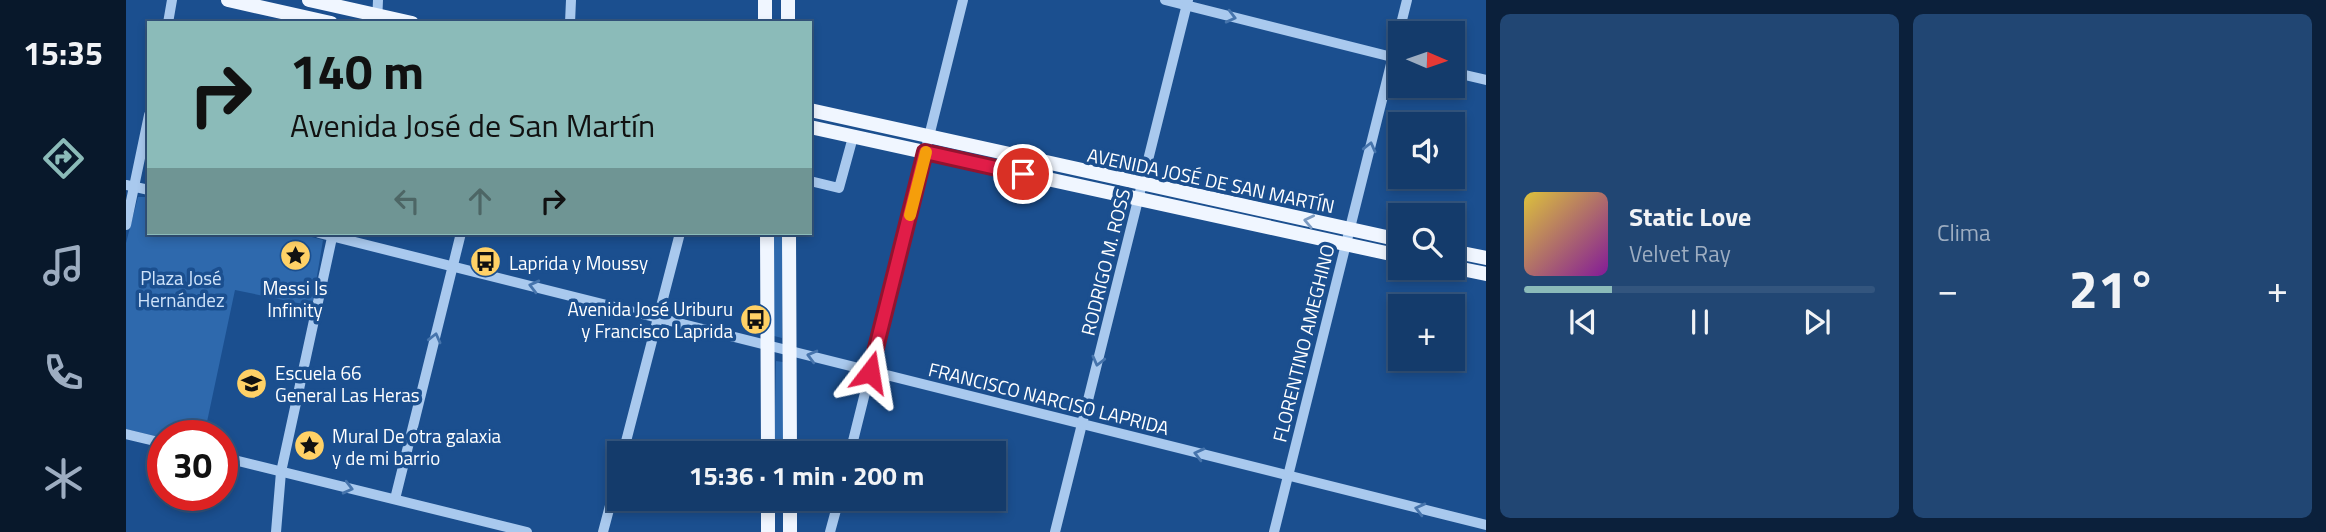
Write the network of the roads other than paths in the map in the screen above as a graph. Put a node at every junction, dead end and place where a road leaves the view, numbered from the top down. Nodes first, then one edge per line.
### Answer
1 (172, 0) edge
2 (228, 0) edge
3 (309, 0) edge
4 (571, 0) edge
5 (765, 0) edge
6 (788, 0) edge
7 (963, 0) edge
8 (1165, 0) edge
9 (1407, 0) edge
10 (1187, 3) edge
11 (272, 5) edge
12 (378, 13) edge
13 (293, 19) edge
14 (168, 21) edge
15 (312, 21) edge
16 (405, 21) edge
17 (570, 21) edge
18 (765, 21) edge
19 (788, 21) edge
20 (1403, 21) edge
21 (1388, 56) edge
22 (1465, 75) edge
23 (1486, 80) edge
24 (1388, 88) edge
25 (812, 111) edge
26 (147, 122) edge
27 (812, 127) edge
28 (853, 137) junction
29 (927, 145) junction
30 (812, 181) edge
31 (130, 186) edge
32 (1140, 192) junction
33 (126, 225) edge
34 (333, 235) edge
35 (337, 235) edge
36 (461, 235) edge
37 (680, 235) edge
38 (766, 235) edge
39 (789, 235) edge
40 (1348, 237) junction
41 (1388, 239) edge
42 (1388, 252) edge
43 (1465, 253) edge
44 (1486, 257) edge
45 (453, 266) junction
46 (1465, 270) edge
47 (1486, 274) edge
48 (659, 317) junction
49 (767, 344) junction
50 (790, 350) junction
51 (870, 372) junction
52 (1082, 425) junction
53 (126, 433) edge
54 (147, 439) edge
55 (626, 441) edge
56 (768, 441) edge
57 (790, 441) edge
58 (853, 441) edge
59 (238, 461) edge
60 (281, 472) junction
61 (1289, 476) junction
62 (395, 499) junction
63 (609, 511) edge
64 (768, 511) edge
65 (790, 511) edge
66 (836, 511) edge
67 (1486, 525) edge
68 (276, 532) edge
69 (527, 532) edge
70 (603, 532) edge
71 (768, 532) edge
72 (790, 532) edge
73 (830, 532) edge
74 (1055, 532) edge
75 (1274, 532) edge

1 - 14 street
2 - 11 main road
3 - 12 main road
4 - 17 street
5 - 18 main road
6 - 19 main road
7 - 29 street
8 - 10 street
9 - 20 street, FLORENTINO AMEGHINO
10 -> 21 street
10 - 32 street, RODRIGO M. ROSS
11 - 13 main road
12 - 16 main road
13 - 15 main road
22 - 23 street
40 -> 24 street, FLORENTINO AMEGHINO
25 - 29 main road, AVENIDA JOSÉ DE SAN MARTÍN
26 - 31 street
27 - 28 main road, AVENIDA JOSÉ DE SAN MARTÍN
28 - 29 main road, AVENIDA JOSÉ DE SAN MARTÍN
28 - 30 street
29 - 32 main road, AVENIDA JOSÉ DE SAN MARTÍN
29 - 51 street
31 - 33 street
32 - 40 main road, AVENIDA JOSÉ DE SAN MARTÍN
32 -> 52 street, RODRIGO M. ROSS
34 - 60 street
35 - 45 street, FRANCISCO NARCISO LAPRIDA
36 - 45 street
37 - 48 street
38 - 49 main road
39 - 50 main road
40 - 41 main road, AVENIDA JOSÉ DE SAN MARTÍN
40 - 42 main road, AVENIDA JOSÉ DE SAN MARTÍN
40 - 61 street, FLORENTINO AMEGHINO
43 - 44 main road
48 -> 45 street, FRANCISCO NARCISO LAPRIDA
62 -> 45 street
46 - 47 main road
48 - 49 street, FRANCISCO NARCISO LAPRIDA
48 - 55 street
49 - 50 street, FRANCISCO NARCISO LAPRIDA
49 - 56 main road
51 -> 50 street, FRANCISCO NARCISO LAPRIDA
50 - 57 main road
51 - 52 street, FRANCISCO NARCISO LAPRIDA
51 - 58 street
61 -> 52 street, FRANCISCO NARCISO LAPRIDA
52 - 74 street, RODRIGO M. ROSS
53 - 54 street
59 - 60 street
60 -> 62 street
60 - 68 street
67 -> 61 street, FRANCISCO NARCISO LAPRIDA
61 - 75 street, FLORENTINO AMEGHINO
62 - 69 street
63 - 70 street
64 - 71 main road
65 - 72 main road
66 - 73 street

